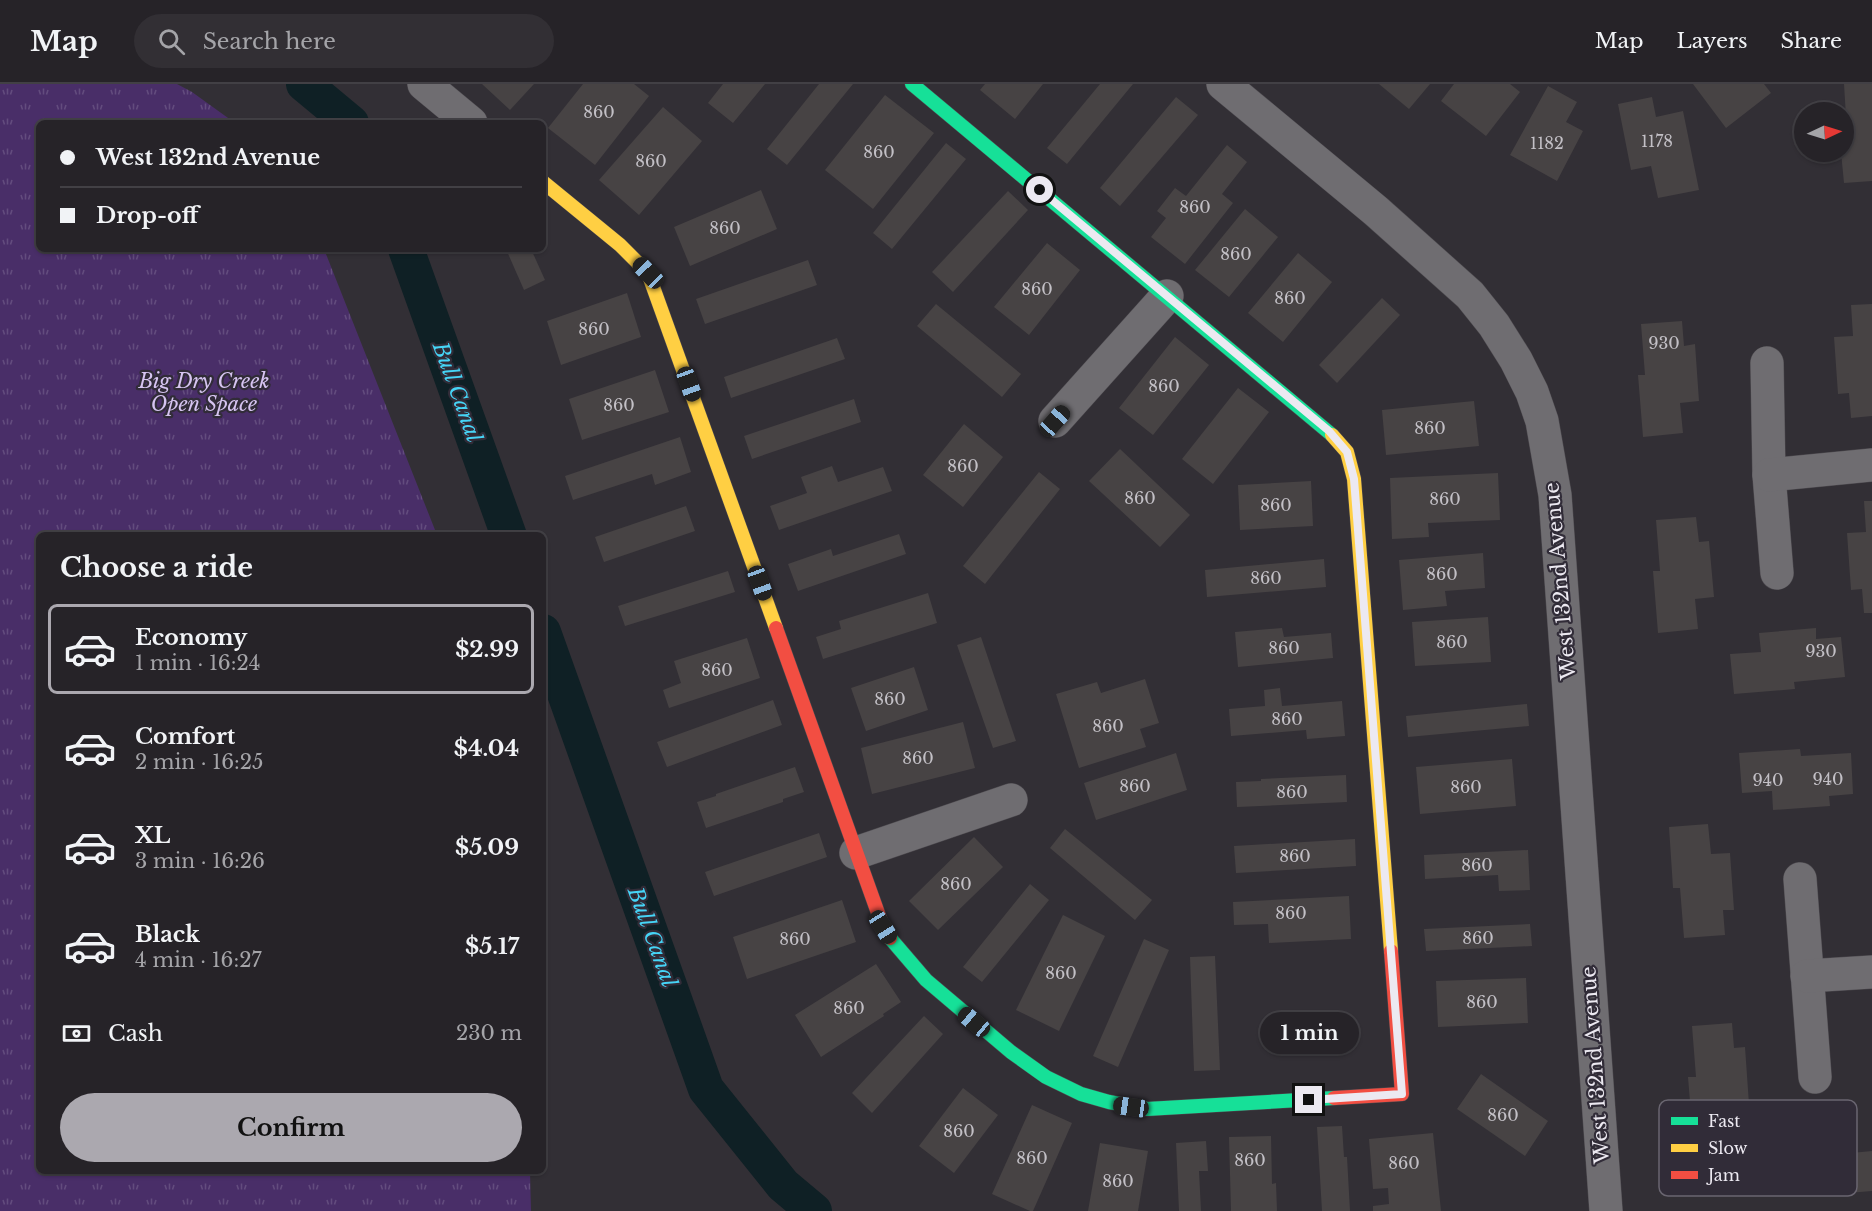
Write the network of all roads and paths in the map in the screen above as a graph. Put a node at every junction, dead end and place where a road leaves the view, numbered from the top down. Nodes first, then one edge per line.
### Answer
1 (424, 84) edge
2 (912, 84) edge
3 (1223, 84) edge
4 (467, 120) edge
5 (546, 184) edge
6 (1167, 296) junction
7 (1767, 363) dead end
8 (1055, 421) dead end
9 (1872, 465) edge
10 (1768, 475) junction
11 (1777, 573) dead end
12 (1011, 800) dead end
13 (856, 854) junction
14 (1800, 879) dead end
15 (1872, 972) edge
16 (1807, 976) junction
17 (1815, 1077) dead end
18 (1606, 1211) edge

1 - 4 street
2 - 6 street
3 - 18 street, West 132nd Avenue
5 - 13 street
6 - 8 street
6 - 13 street
7 - 10 street
9 - 10 street
10 - 11 street
12 - 13 street
14 - 16 street
15 - 16 street
16 - 17 street

